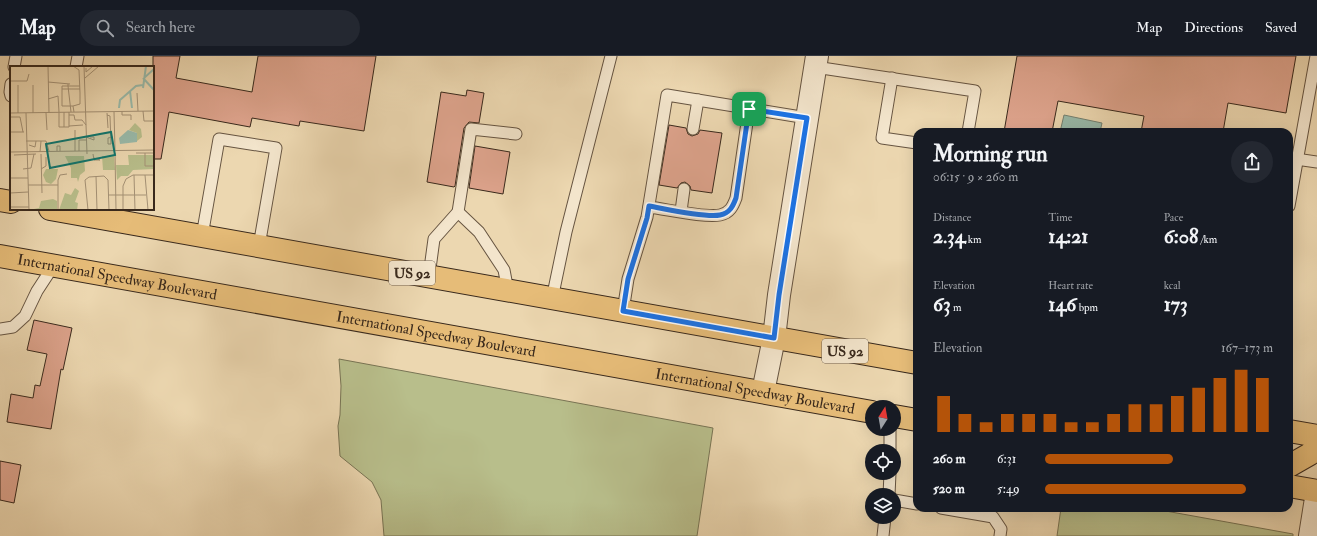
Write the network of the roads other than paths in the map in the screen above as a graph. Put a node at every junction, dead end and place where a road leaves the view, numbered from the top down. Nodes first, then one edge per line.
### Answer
1 (16, 56) edge
2 (78, 56) edge
3 (611, 56) edge
4 (1316, 56) edge
5 (816, 62) edge
6 (14, 66) edge
7 (76, 66) edge
8 (892, 78) junction
9 (698, 100) junction
10 (749, 109) junction
11 (807, 118) junction
12 (969, 128) edge
13 (693, 129) dead end
14 (516, 134) dead end
15 (913, 142) edge
16 (1293, 158) edge
17 (1317, 162) edge
18 (684, 189) dead end
19 (0, 200) edge
20 (10, 202) edge
21 (649, 206) junction
22 (56, 210) edge
23 (680, 211) junction
24 (458, 212) junction
25 (202, 236) junction
26 (259, 246) junction
27 (0, 256) edge
28 (54, 265) junction
29 (429, 276) junction
30 (508, 291) junction
31 (552, 298) junction
32 (623, 311) junction
33 (0, 329) edge
34 (774, 338) junction
35 (913, 363) edge
36 (763, 392) junction
37 (865, 411) edge
38 (901, 417) edge
39 (913, 419) edge
40 (1293, 432) edge
41 (1317, 436) edge
42 (1317, 446) edge
43 (1293, 464) edge
44 (1293, 487) edge
45 (1317, 492) edge
46 (901, 501) edge
47 (913, 503) edge
48 (965, 512) edge
49 (885, 524) edge
50 (882, 536) edge
51 (1000, 536) edge
52 (1310, 536) edge

1 - 6 lane
2 - 7 lane
3 - 31 lane
4 - 16 lane
5 - 8 lane
5 - 11 street
8 - 12 lane
8 - 15 lane
9 - 10 lane
9 - 13 lane
9 - 21 lane
10 - 11 lane
10 - 23 lane
11 - 34 street
14 - 24 lane
16 - 17 lane
18 - 23 lane
19 - 20 main road
21 - 23 lane
21 - 32 lane
22 - 25 main road, US 92
24 - 29 lane
24 - 30 lane
25 - 26 main road, US 92
25 - 26 lane
26 - 29 main road, US 92
27 - 28 main road, International Speedway Boulevard
28 - 33 lane
28 - 36 main road, International Speedway Boulevard
29 - 30 main road, US 92
30 - 31 main road, US 92
31 - 32 main road, US 92
32 - 34 main road, US 92
34 - 35 main road, US 92
34 - 36 street
36 - 37 main road, International Speedway Boulevard
38 - 39 main road
40 - 41 main road
42 - 43 main road
44 - 45 main road
45 - 52 street
46 - 47 lane
48 - 51 lane
49 - 50 lane

